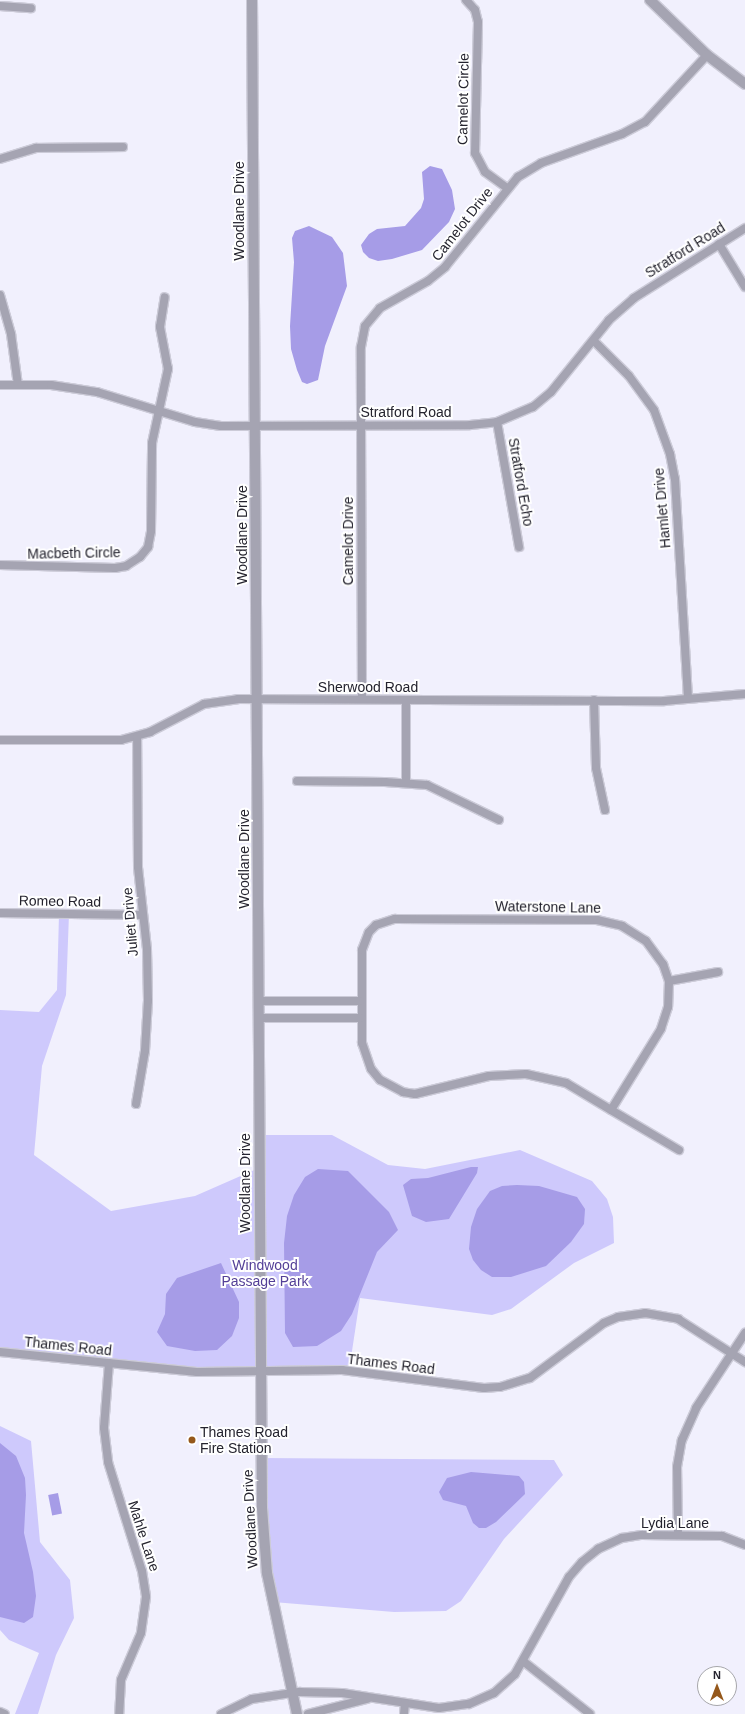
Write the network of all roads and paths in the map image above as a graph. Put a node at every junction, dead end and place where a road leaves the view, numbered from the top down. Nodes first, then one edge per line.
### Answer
1 (252, 0) edge
2 (466, 0) edge
3 (650, 0) edge
4 (0, 6) edge
5 (31, 8) dead end
6 (707, 55) junction
7 (745, 84) edge
8 (123, 147) dead end
9 (0, 159) edge
10 (506, 188) junction
11 (745, 228) edge
12 (719, 244) junction
13 (745, 287) edge
14 (0, 295) edge
15 (165, 297) dead end
16 (594, 341) junction
17 (18, 385) junction
18 (0, 386) edge
19 (160, 411) junction
20 (497, 422) junction
21 (361, 425) junction
22 (255, 427) junction
23 (519, 547) dead end
24 (0, 565) edge
25 (745, 694) edge
26 (257, 699) junction
27 (362, 699) junction
28 (688, 699) junction
29 (406, 700) junction
30 (594, 700) junction
31 (138, 737) junction
32 (0, 740) edge
33 (297, 781) dead end
34 (406, 783) junction
35 (605, 810) dead end
36 (499, 820) dead end
37 (0, 913) edge
38 (143, 915) junction
39 (718, 972) dead end
40 (668, 981) junction
41 (258, 1001) junction
42 (360, 1001) junction
43 (258, 1018) junction
44 (361, 1018) junction
45 (136, 1104) dead end
46 (611, 1110) junction
47 (679, 1150) dead end
48 (745, 1333) edge
49 (0, 1352) edge
50 (731, 1353) junction
51 (745, 1362) edge
52 (110, 1363) junction
53 (260, 1371) junction
54 (678, 1535) junction
55 (745, 1545) edge
56 (523, 1661) junction
57 (292, 1692) junction
58 (367, 1699) junction
59 (404, 1703) junction
60 (0, 1712) edge
61 (5, 1714) edge
62 (119, 1714) edge
63 (221, 1714) edge
64 (297, 1714) edge
65 (308, 1714) edge
66 (404, 1714) edge
67 (590, 1714) edge

1 - 22 street, Woodlane Drive
2 - 10 street, Camelot Circle
3 - 6 street
4 - 5 street
6 - 7 street
6 - 10 street, Camelot Drive
8 - 9 street
10 - 21 street, Camelot Drive
11 - 12 street, Stratford Road
12 - 13 street
12 - 16 street, Stratford Road
14 - 17 street
15 - 19 street, Macbeth Circle
16 - 20 street, Stratford Road
16 - 28 street, Hamlet Drive
17 - 18 street, Stratford Road
17 - 19 street, Stratford Road
19 - 22 street, Stratford Road
19 - 24 street, Macbeth Circle
20 - 21 street, Stratford Road
20 - 23 street, Stratford Echo
21 - 22 street, Stratford Road
21 - 27 street, Camelot Drive
22 - 26 street, Woodlane Drive
25 - 28 street, Sherwood Road
26 - 27 street, Sherwood Road
26 - 31 street, Sherwood Road
26 - 41 street, Woodlane Drive
27 - 29 street, Sherwood Road
28 - 30 street, Sherwood Road
29 - 30 street, Sherwood Road
29 - 34 street
30 - 35 street
31 - 32 street, Sherwood Road
31 - 38 street, Juliet Drive
33 - 34 street
34 - 36 street
37 - 38 street, Romeo Road
38 - 45 street, Juliet Drive
39 - 40 street
40 - 42 street, Waterstone Lane
40 - 46 street, Waterstone Lane
41 - 42 street
41 - 43 street, Woodlane Drive
42 - 44 street, Waterstone Lane
43 - 44 street
43 - 53 street, Woodlane Drive
44 - 46 street, Waterstone Lane
46 - 47 street
48 - 50 street
49 - 52 street, Thames Road
50 - 51 street, Thames Road
50 - 53 street, Thames Road
50 - 54 street
52 - 53 street, Thames Road
52 - 62 street, Mahle Lane
53 - 57 street, Woodlane Drive
54 - 55 street, Lydia Lane
54 - 56 street, Lydia Lane
56 - 59 street, Lydia Lane
56 - 67 street
57 - 58 street, Lydia Lane
57 - 63 street, Lydia Lane
57 - 64 street, Woodlane Drive
58 - 59 street, Lydia Lane
58 - 65 street, Lydia Lane
59 - 66 street
60 - 61 street

